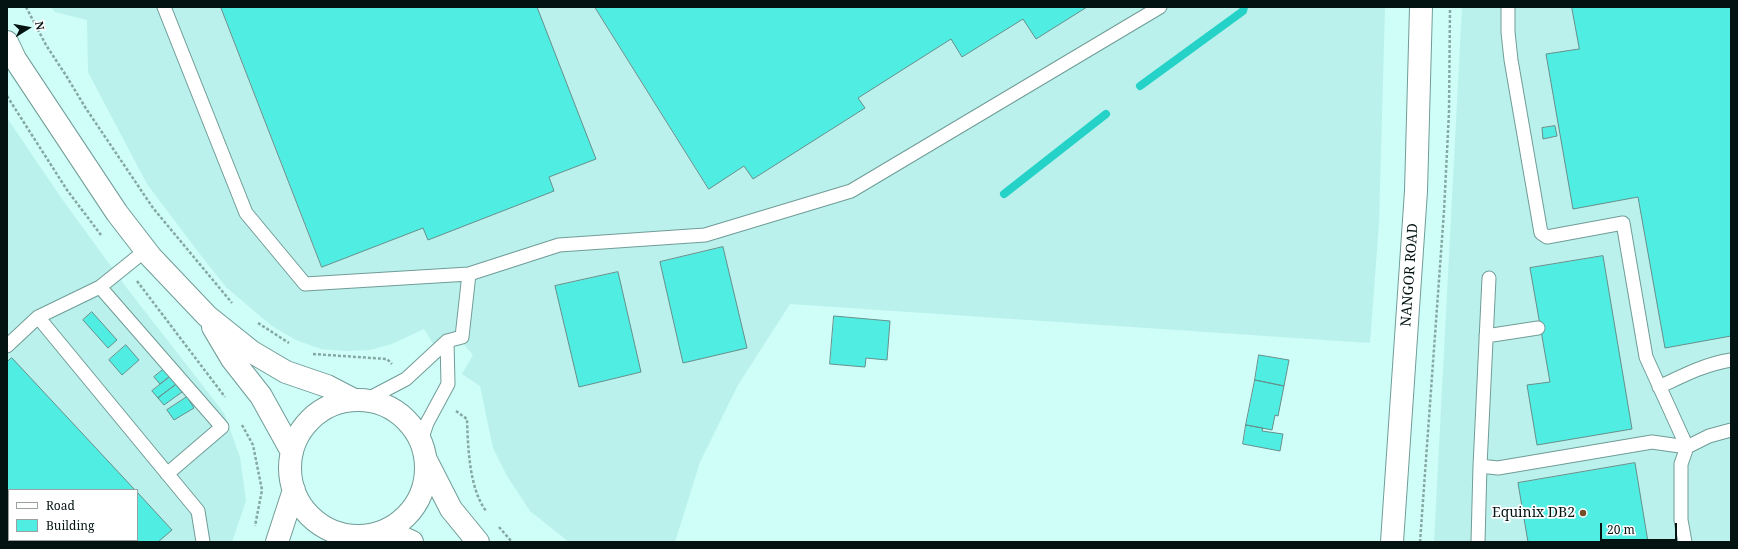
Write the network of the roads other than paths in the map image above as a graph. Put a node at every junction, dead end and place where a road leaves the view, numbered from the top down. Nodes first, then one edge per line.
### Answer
1 (164, 7) edge
2 (1160, 7) edge
3 (1421, 7) edge
4 (1508, 7) edge
5 (7, 42) edge
6 (146, 250) junction
7 (469, 274) junction
8 (1489, 278) dead end
9 (100, 287) junction
10 (206, 316) junction
11 (38, 317) junction
12 (1538, 328) dead end
13 (1486, 336) junction
14 (447, 341) junction
15 (7, 346) edge
16 (1731, 360) edge
17 (1659, 388) junction
18 (359, 400) junction
19 (1731, 430) edge
20 (1687, 447) junction
21 (424, 451) junction
22 (292, 452) junction
23 (1480, 466) junction
24 (167, 474) junction
25 (294, 490) junction
26 (357, 538) edge
27 (203, 542) edge
28 (277, 542) edge
29 (412, 542) edge
30 (478, 542) edge
31 (1392, 542) edge
32 (1478, 542) edge
33 (1685, 542) edge

1 - 7 lane
2 - 7 lane
3 - 31 street, NANGOR ROAD
4 - 17 lane
5 - 6 street
6 - 9 lane
6 - 10 street
7 - 14 lane
8 - 13 lane
9 - 11 lane
9 - 24 lane
10 - 18 street
10 - 22 street
11 - 15 lane
11 - 24 lane
12 - 13 lane
13 - 23 lane
14 - 18 lane
14 - 21 lane
16 - 17 lane
17 - 20 lane
18 - 21 street
18 - 22 street
19 - 20 lane
20 - 23 lane
20 - 33 lane
21 - 26 street
21 - 30 street
22 - 25 street
23 - 32 lane
24 - 27 lane
25 - 26 street
25 - 28 street
26 - 29 street

